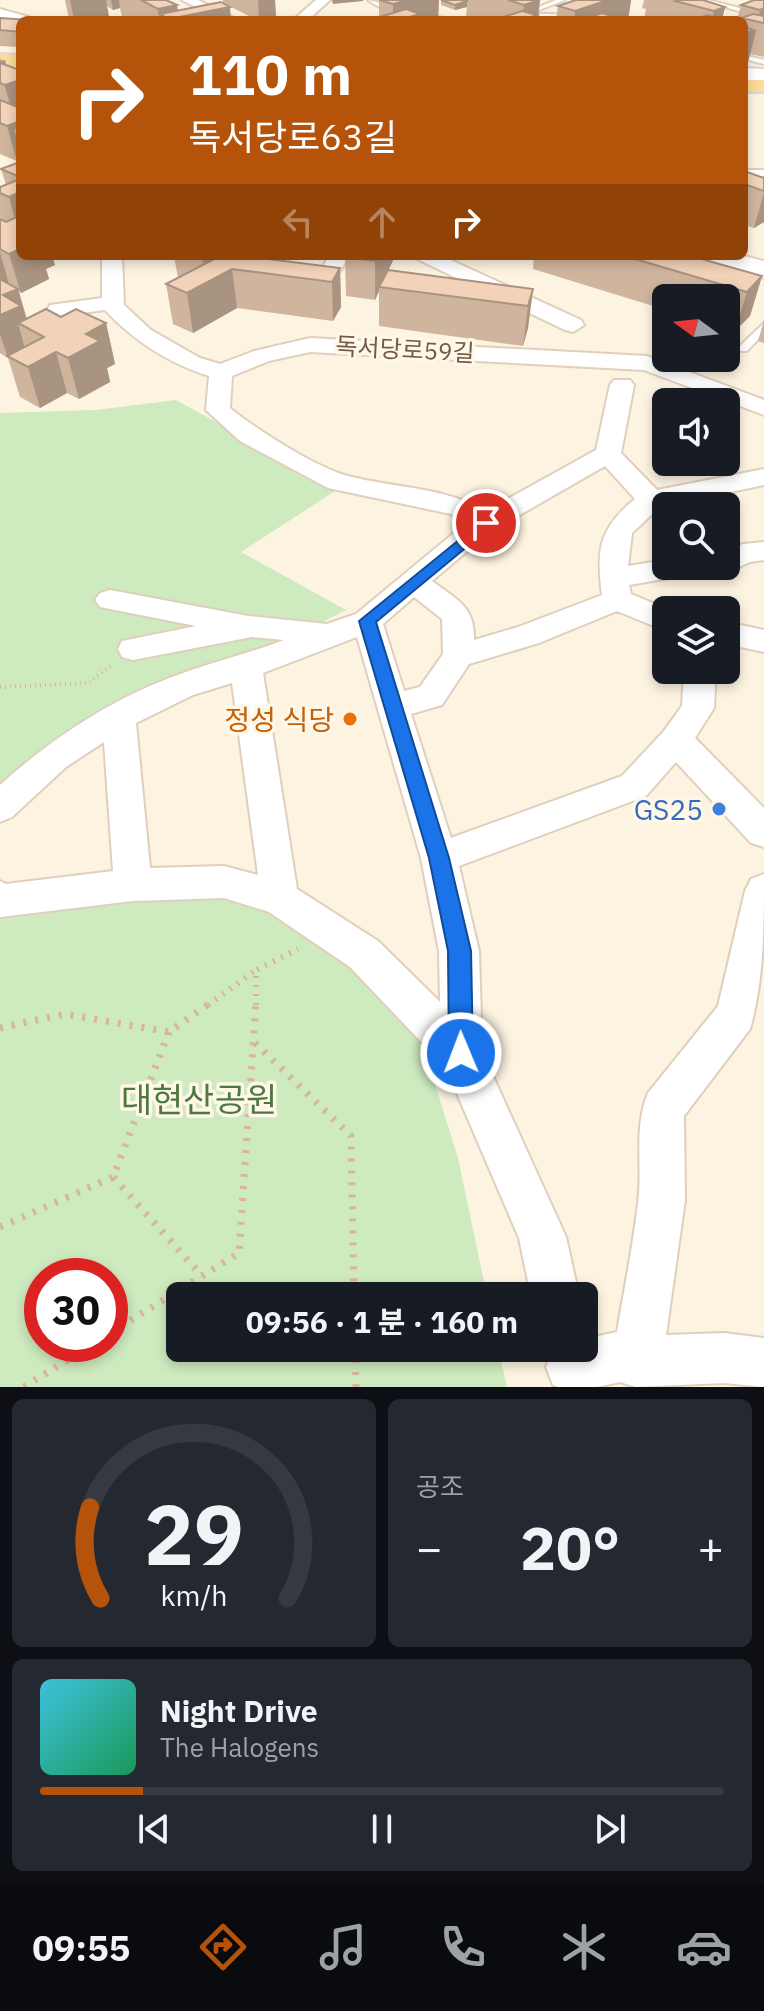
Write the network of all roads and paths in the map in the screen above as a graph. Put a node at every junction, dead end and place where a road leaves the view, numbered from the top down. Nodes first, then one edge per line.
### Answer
1 (15, 0) edge
2 (225, 0) edge
3 (324, 0) edge
4 (371, 0) edge
5 (562, 0) edge
6 (736, 0) edge
7 (705, 1) edge
8 (194, 2) edge
9 (750, 2) edge
10 (693, 6) edge
11 (537, 9) dead end
12 (4, 13) edge
13 (407, 13) junction
14 (511, 13) edge
15 (223, 16) edge
16 (305, 16) edge
17 (398, 16) edge
18 (436, 16) edge
19 (566, 16) edge
20 (746, 16) edge
21 (112, 260) edge
22 (415, 260) edge
23 (729, 260) edge
24 (764, 270) edge
25 (113, 303) junction
26 (58, 310) dead end
27 (573, 325) dead end
28 (764, 326) edge
29 (743, 349) dead end
30 (221, 372) junction
31 (622, 385) dead end
32 (764, 408) edge
33 (608, 454) junction
34 (764, 477) edge
35 (651, 500) junction
36 (486, 523) junction
37 (764, 551) edge
38 (740, 555) edge
39 (652, 578) edge
40 (415, 583) junction
41 (615, 589) junction
42 (110, 600) dead end
43 (652, 611) edge
44 (367, 621) junction
45 (252, 626) junction
46 (329, 634) junction
47 (740, 636) edge
48 (764, 641) edge
49 (133, 649) dead end
50 (458, 656) junction
51 (246, 667) junction
52 (88, 683) dead end
53 (699, 684) edge
54 (0, 687) edge
55 (391, 707) junction
56 (119, 717) junction
57 (676, 740) junction
58 (0, 807) edge
59 (764, 832) edge
60 (439, 858) junction
61 (133, 885) junction
62 (764, 891) edge
63 (0, 898) edge
64 (280, 898) junction
65 (331, 932) junction
66 (256, 970) junction
67 (0, 1028) edge
68 (169, 1032) junction
69 (255, 1042) junction
70 (461, 1053) junction
71 (113, 1177) junction
72 (0, 1227) edge
73 (202, 1276) junction
74 (354, 1282) edge
75 (552, 1282) edge
76 (128, 1322) edge
77 (64, 1362) edge
78 (355, 1362) edge
79 (637, 1362) junction
80 (764, 1363) edge
81 (569, 1367) edge
82 (24, 1387) edge
83 (356, 1387) edge

1 - 12 street
2 - 8 street
3 - 16 street
4 - 13 lane
5 - 11 lane
6 - 9 lane
7 - 10 lane
7 - 20 lane
8 - 15 street
13 - 17 lane
13 - 18 lane
14 - 19 lane
21 - 25 street
22 - 27 street
23 - 24 main road
25 - 26 street
25 - 30 street
28 - 29 lane
30 - 32 street, 독서당로59길
30 - 36 street
31 - 33 street
33 - 35 street
33 - 36 street
34 - 35 street
35 - 41 street
36 - 40 street
37 - 38 street
39 - 41 street
40 - 44 street
40 - 50 street
41 - 43 street
41 - 50 street
42 - 45 street
44 - 46 street
44 - 55 street
45 - 46 street
45 - 49 street
46 - 51 street
47 - 48 street
50 - 55 street
51 - 56 street
51 - 64 street
52 - 54 path
53 - 57 street
55 - 60 street
56 - 58 street
56 - 61 street
57 - 59 street
57 - 60 street
60 - 70 street
61 - 63 street
61 - 64 street
62 - 79 street
64 - 65 street
65 - 66 path
65 - 70 street
66 - 68 path
66 - 69 path
67 - 68 path
68 - 71 path
69 - 73 path
69 - 74 path
70 - 75 street
71 - 72 path
71 - 73 path
73 - 76 path
77 - 82 path
78 - 83 path
79 - 80 street
79 - 81 street

